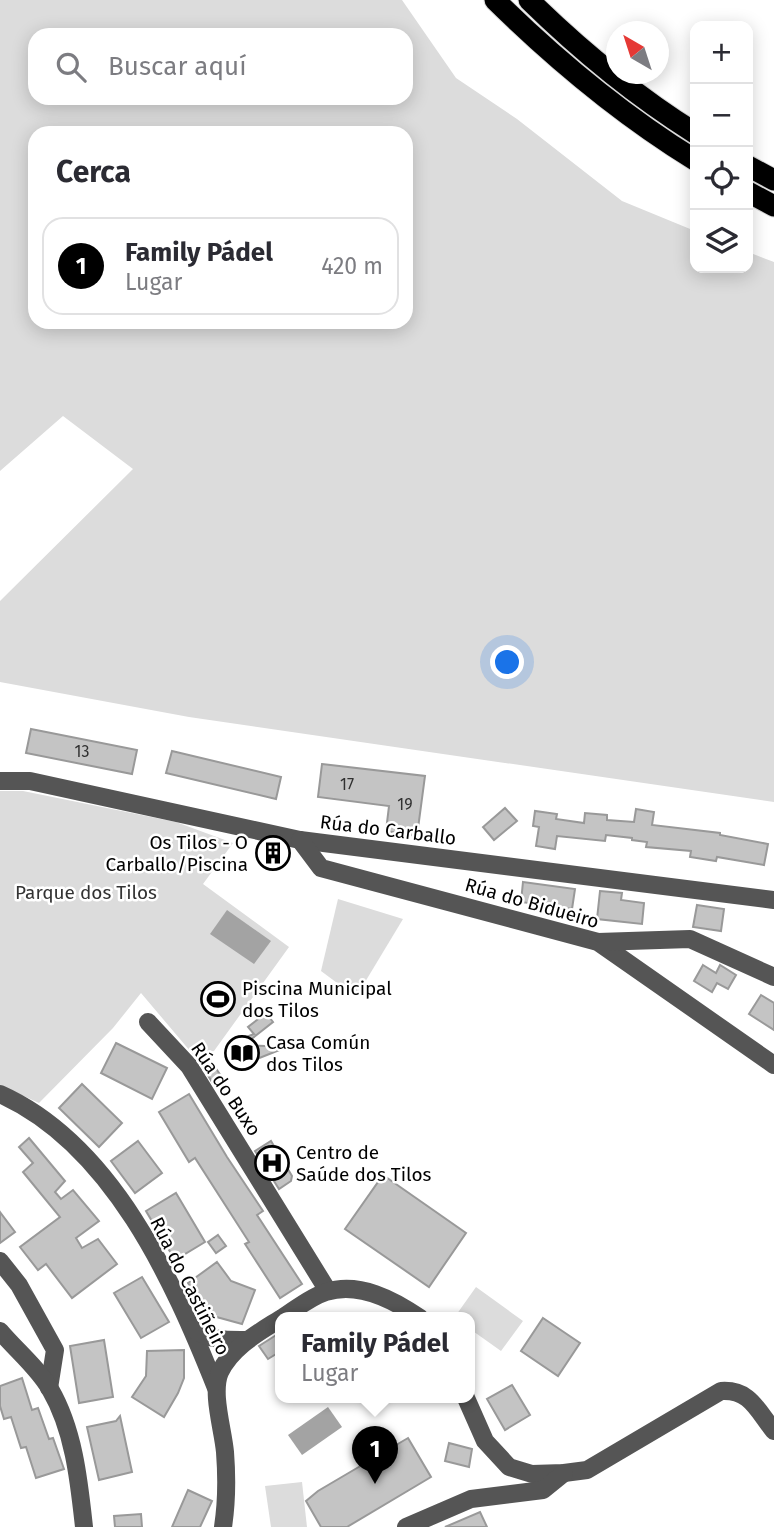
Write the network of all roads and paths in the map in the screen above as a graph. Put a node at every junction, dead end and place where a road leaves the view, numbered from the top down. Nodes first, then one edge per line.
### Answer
1 (495, 0) edge
2 (528, 0) edge
3 (690, 129) edge
4 (690, 157) edge
5 (753, 169) edge
6 (774, 180) edge
7 (753, 195) edge
8 (774, 206) edge
9 (0, 781) edge
10 (300, 840) junction
11 (774, 900) edge
12 (598, 942) junction
13 (774, 977) edge
14 (148, 1021) dead end
15 (774, 1065) edge
16 (0, 1094) edge
17 (0, 1261) edge
18 (328, 1291) junction
19 (291, 1312) edge
20 (412, 1312) edge
21 (275, 1322) edge
22 (193, 1329) junction
23 (0, 1331) edge
24 (247, 1340) junction
25 (49, 1388) junction
26 (216, 1388) junction
27 (468, 1403) edge
28 (774, 1431) edge
29 (564, 1473) junction
30 (84, 1527) edge
31 (223, 1527) edge
32 (406, 1527) edge

1 - 4 highway
2 - 3 highway
5 - 6 highway
7 - 8 highway
9 - 10 street, Rúa do Carballo
10 - 11 street, Rúa do Carballo
10 - 12 street, Rúa do Bidueiro
12 - 13 street
12 - 15 street, Rúa do Bidueiro
14 - 18 street, Rúa do Buxo
16 - 22 street, Rúa do Castiñeiro
17 - 25 street
18 - 19 street
18 - 20 street
21 - 24 street
22 - 24 street
22 - 26 street, Rúa do Castiñeiro
23 - 25 street
24 - 26 street
25 - 30 street
26 - 31 street, Rúa do Castiñeiro
27 - 29 street
28 - 29 street
29 - 32 street

